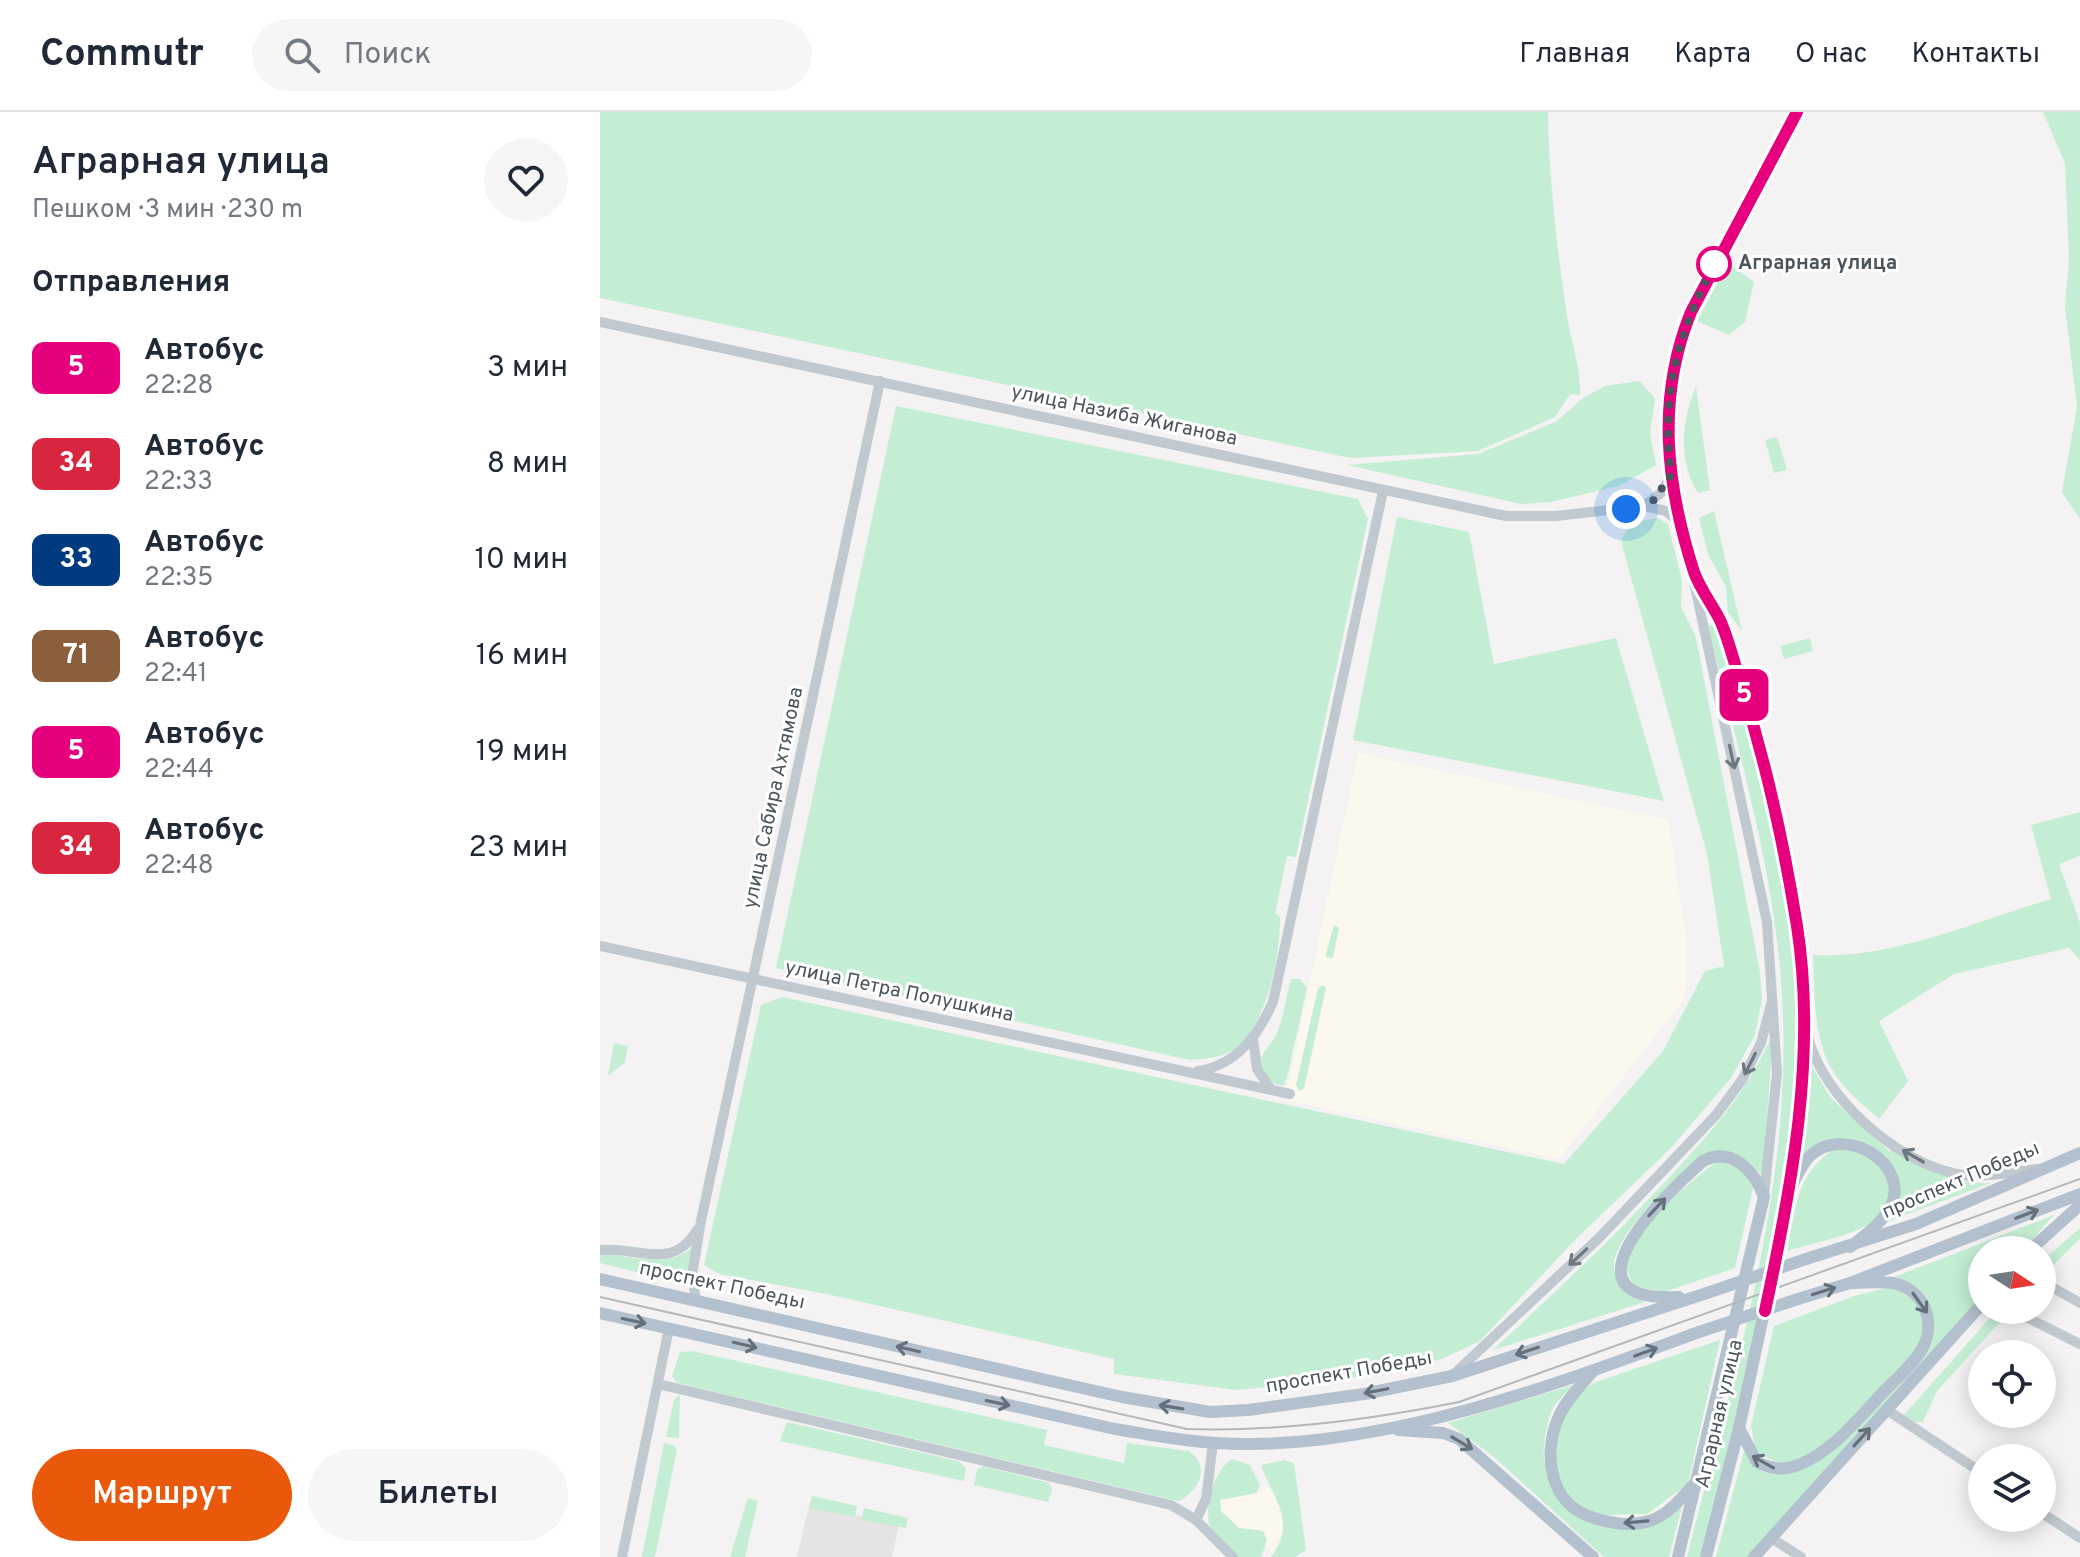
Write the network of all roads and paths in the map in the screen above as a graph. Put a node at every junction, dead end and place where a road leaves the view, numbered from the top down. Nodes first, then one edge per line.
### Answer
1 (1797, 112) edge
2 (600, 322) edge
3 (880, 381) junction
4 (1671, 475) junction
5 (1383, 491) junction
6 (1644, 506) junction
7 (1682, 524) junction
8 (1695, 574) junction
9 (1720, 621) junction
10 (1702, 627) junction
11 (600, 946) edge
12 (753, 979) junction
13 (1774, 990) junction
14 (1806, 1029) junction
15 (1253, 1039) junction
16 (1191, 1072) junction
17 (1273, 1090) junction
18 (1290, 1094) dead end
19 (2080, 1153) edge
20 (2043, 1168) junction
21 (1791, 1187) junction
22 (2080, 1194) edge
23 (1764, 1197) junction
24 (2080, 1205) edge
25 (701, 1221) junction
26 (2046, 1236) edge
27 (1850, 1247) junction
28 (600, 1250) edge
29 (600, 1279) edge
30 (1850, 1283) junction
31 (2056, 1289) edge
32 (1694, 1296) junction
33 (696, 1301) junction
34 (2080, 1303) edge
35 (600, 1313) edge
36 (1968, 1320) edge
37 (2040, 1324) edge
38 (669, 1328) junction
39 (2080, 1344) edge
40 (1593, 1371) junction
41 (1452, 1376) junction
42 (658, 1384) junction
43 (1887, 1410) junction
44 (1739, 1428) junction
45 (1387, 1429) junction
46 (1213, 1443) junction
47 (1968, 1464) edge
48 (1698, 1480) junction
49 (1196, 1520) junction
50 (2056, 1522) edge
51 (1771, 1538) junction
52 (2080, 1538) edge
53 (622, 1557) edge
54 (1233, 1557) edge
55 (1593, 1557) edge
56 (1678, 1557) edge
57 (1706, 1557) edge
58 (1754, 1557) edge
59 (1801, 1557) edge

1 - 4 street, Аграрная улица
2 - 3 street, улица Назиба Жиганова
3 - 5 street, улица Назиба Жиганова
3 - 12 street, улица Сабира Ахтямова
4 - 6 street
4 - 7 street, Аграрная улица
5 - 6 street, улица Назиба Жиганова
5 - 15 street
6 - 7 street, улица Назиба Жиганова
7 - 8 street, Аграрная улица
8 - 9 street, Аграрная улица
8 - 10 street, Аграрная улица
9 - 10 street
9 - 14 street, Аграрная улица
10 -> 13 street, Аграрная улица
11 - 12 street, улица Петра Полушкина
12 - 16 street, улица Петра Полушкина
12 - 25 street, улица Сабира Ахтямова
13 - 23 street, Аграрная улица
13 -> 41 street
20 -> 14 street
14 - 21 street, Аграрная улица
15 - 16 street
15 - 17 street
16 - 17 street, улица Петра Полушкина
17 - 18 street, улица Петра Полушкина
19 - 20 main road, проспект Победы
20 - 27 main road, проспект Победы
21 - 27 main road
21 - 44 main road, Аграрная улица
30 -> 22 main road
32 -> 23 main road
23 - 48 main road, Аграрная улица
24 - 26 main road
25 - 28 street, улица Сабира Ахтямова
25 - 33 street, улица Сабира Ахтямова
27 - 32 main road, проспект Победы, bridge
29 - 33 main road, проспект Победы
40 -> 30 main road, bridge
30 -> 44 main road
31 - 34 street
32 -> 41 main road, проспект Победы
41 -> 33 main road, проспект Победы
35 -> 38 main road
36 - 43 main road
37 - 39 street
38 - 42 street
38 -> 46 main road
40 - 45 main road
48 -> 40 main road
42 - 49 street
42 - 53 street
43 - 47 street
51 -> 43 main road
44 - 57 main road, Аграрная улица
45 - 46 main road
45 -> 55 main road
46 - 49 street
48 - 56 main road, Аграрная улица
49 - 54 street
50 - 52 street
51 - 58 main road
51 - 59 street

